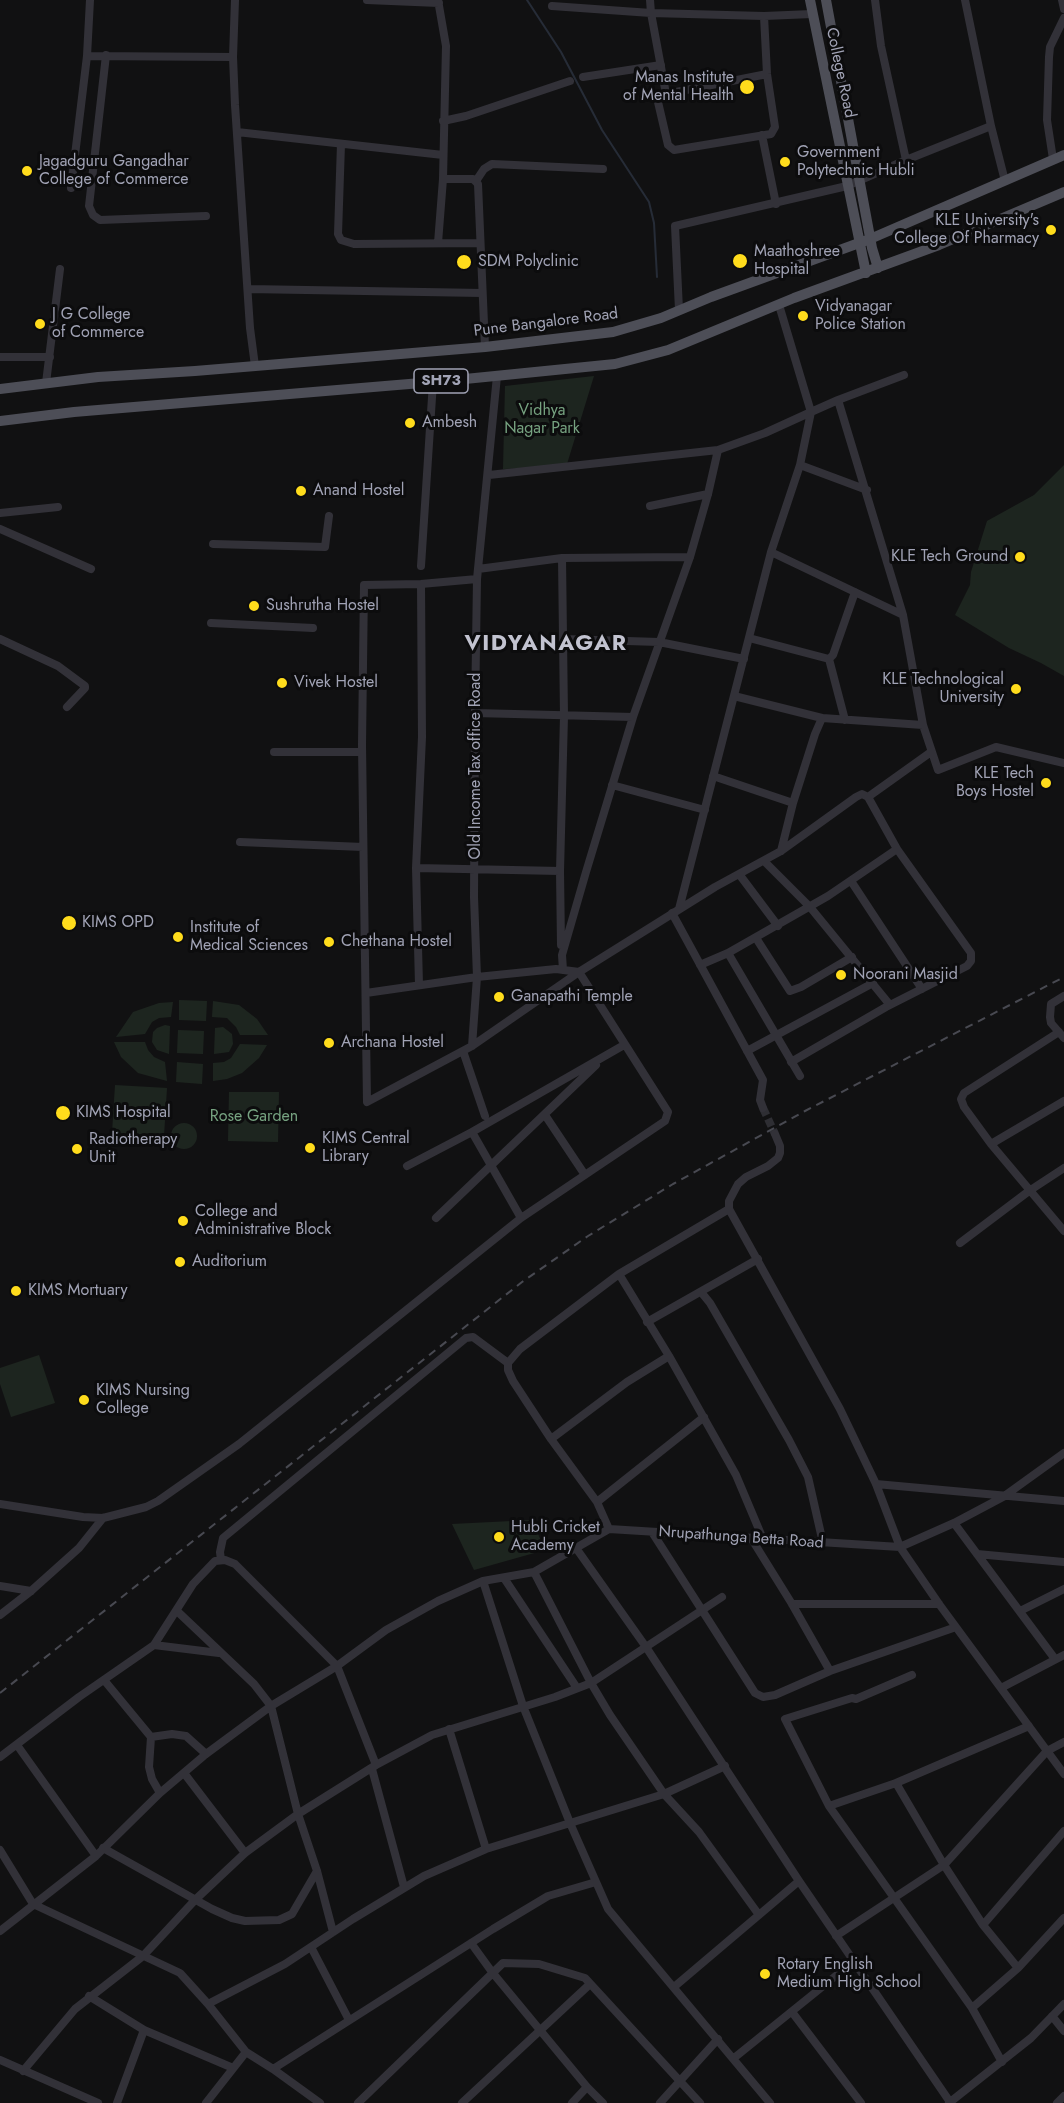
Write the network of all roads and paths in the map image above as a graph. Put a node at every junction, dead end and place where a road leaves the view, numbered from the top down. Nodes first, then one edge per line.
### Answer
1 (90, 0) edge
2 (235, 0) edge
3 (367, 0) edge
4 (650, 0) edge
5 (810, 0) edge
6 (826, 0) edge
7 (875, 0) edge
8 (966, 0) edge
9 (1062, 0) edge
10 (438, 1) edge
11 (552, 6) dead end
12 (1064, 9) edge
13 (651, 13) junction
14 (812, 14) junction
15 (764, 16) junction
16 (1064, 18) edge
17 (87, 56) junction
18 (106, 56) junction
19 (233, 57) junction
20 (661, 65) junction
21 (767, 74) junction
22 (583, 77) dead end
23 (570, 81) dead end
24 (666, 94) junction
25 (443, 121) junction
26 (991, 126) junction
27 (237, 132) junction
28 (762, 135) junction
29 (341, 144) junction
30 (443, 155) junction
31 (1064, 155) edge
32 (1053, 159) junction
33 (906, 160) junction
34 (603, 169) dead end
35 (443, 178) junction
36 (861, 180) junction
37 (476, 181) junction
38 (1005, 181) junction
39 (847, 186) junction
40 (71, 188) dead end
41 (1064, 192) edge
42 (776, 204) junction
43 (206, 216) dead end
44 (870, 239) junction
45 (438, 243) junction
46 (480, 243) junction
47 (859, 243) junction
48 (878, 268) junction
49 (60, 269) dead end
50 (866, 273) junction
51 (248, 289) junction
52 (482, 294) junction
53 (778, 305) junction
54 (679, 310) junction
55 (484, 347) junction
56 (0, 357) edge
57 (50, 357) junction
58 (255, 366) junction
59 (904, 375) dead end
60 (497, 376) junction
61 (433, 382) junction
62 (46, 383) junction
63 (0, 389) edge
64 (838, 400) junction
65 (811, 412) junction
66 (0, 421) edge
67 (718, 450) junction
68 (800, 465) junction
69 (489, 475) junction
70 (867, 490) junction
71 (708, 494) junction
72 (650, 506) dead end
73 (58, 507) dead end
74 (0, 513) edge
75 (329, 516) dead end
76 (0, 530) edge
77 (213, 544) dead end
78 (771, 552) junction
79 (690, 557) junction
80 (562, 558) junction
81 (422, 566) dead end
82 (91, 568) dead end
83 (478, 569) junction
84 (477, 579) junction
85 (420, 584) junction
86 (855, 592) junction
87 (903, 615) junction
88 (211, 623) dead end
89 (313, 628) dead end
90 (749, 638) junction
91 (0, 639) edge
92 (563, 639) junction
93 (659, 642) junction
94 (744, 659) junction
95 (829, 659) junction
96 (734, 696) junction
97 (67, 706) dead end
98 (475, 713) junction
99 (564, 716) junction
100 (633, 717) junction
101 (822, 718) junction
102 (845, 720) junction
103 (922, 726) junction
104 (274, 752) dead end
105 (931, 752) junction
106 (362, 753) junction
107 (1064, 763) edge
108 (713, 776) junction
109 (612, 785) junction
110 (868, 797) junction
111 (793, 803) junction
112 (705, 810) junction
113 (240, 842) dead end
114 (363, 848) junction
115 (897, 849) junction
116 (782, 851) junction
117 (764, 861) junction
118 (416, 868) junction
119 (476, 869) junction
120 (560, 871) junction
121 (738, 874) junction
122 (851, 880) junction
123 (810, 907) junction
124 (676, 911) junction
125 (778, 926) junction
126 (756, 938) junction
127 (728, 953) junction
128 (562, 955) junction
129 (852, 957) junction
130 (700, 965) junction
131 (563, 970) junction
132 (579, 972) junction
133 (477, 977) junction
134 (873, 983) junction
135 (419, 985) junction
136 (922, 989) junction
137 (366, 993) junction
138 (1064, 996) edge
139 (890, 1005) junction
140 (776, 1035) junction
141 (1062, 1035) edge
142 (624, 1044) junction
143 (472, 1046) junction
144 (463, 1051) junction
145 (747, 1051) junction
146 (605, 1056) junction
147 (791, 1062) junction
148 (800, 1077) dead end
149 (1064, 1101) edge
150 (763, 1108) tunnel mouth
151 (545, 1115) junction
152 (485, 1116) dead end
153 (472, 1132) junction
154 (775, 1134) tunnel mouth
155 (991, 1144) junction
156 (407, 1166) dead end
157 (491, 1166) junction
158 (1064, 1168) edge
159 (585, 1175) junction
160 (1029, 1191) junction
161 (729, 1209) junction
162 (436, 1218) dead end
163 (521, 1218) junction
164 (1064, 1231) edge
165 (960, 1243) dead end
166 (758, 1259) junction
167 (619, 1274) junction
168 (701, 1292) junction
169 (647, 1322) junction
170 (669, 1356) junction
171 (508, 1363) junction
172 (704, 1417) junction
173 (551, 1439) junction
174 (1064, 1453) edge
175 (876, 1484) junction
176 (1004, 1497) junction
177 (1064, 1501) edge
178 (597, 1502) junction
179 (0, 1504) edge
180 (104, 1518) junction
181 (954, 1523) junction
182 (609, 1529) junction
183 (652, 1532) junction
184 (751, 1538) junction
185 (763, 1539) junction
186 (823, 1543) junction
187 (900, 1547) junction
188 (576, 1548) junction
189 (977, 1554) junction
190 (221, 1560) junction
191 (1064, 1562) edge
192 (534, 1572) junction
193 (504, 1578) junction
194 (483, 1581) junction
195 (0, 1586) edge
196 (1064, 1589) edge
197 (31, 1591) junction
198 (722, 1597) dead end
199 (792, 1604) junction
200 (939, 1604) junction
201 (704, 1610) junction
202 (177, 1611) junction
203 (1020, 1611) junction
204 (0, 1615) edge
205 (956, 1627) junction
206 (154, 1645) junction
207 (646, 1647) junction
208 (220, 1653) junction
209 (1060, 1657) edge
210 (337, 1666) junction
211 (830, 1671) junction
212 (912, 1675) dead end
213 (104, 1680) junction
214 (591, 1683) junction
215 (1001, 1688) junction
216 (577, 1689) junction
217 (272, 1706) junction
218 (524, 1706) junction
219 (1029, 1726) junction
220 (449, 1729) junction
221 (151, 1737) junction
222 (1064, 1742) edge
223 (17, 1745) junction
224 (1047, 1751) junction
225 (206, 1754) junction
226 (0, 1757) edge
227 (725, 1766) junction
228 (374, 1767) junction
229 (184, 1773) junction
230 (1064, 1773) edge
231 (896, 1783) junction
232 (160, 1793) junction
233 (664, 1794) junction
234 (829, 1806) junction
235 (298, 1814) junction
236 (570, 1823) junction
237 (1064, 1831) edge
238 (103, 1848) junction
239 (486, 1849) junction
240 (0, 1850) edge
241 (245, 1853) junction
242 (96, 1856) junction
243 (944, 1865) junction
244 (317, 1871) junction
245 (799, 1881) junction
246 (596, 1882) junction
247 (404, 1887) junction
248 (894, 1899) junction
249 (195, 1900) junction
250 (33, 1904) junction
251 (759, 1915) junction
252 (1064, 1918) edge
253 (983, 1925) junction
254 (0, 1931) edge
255 (333, 1932) junction
256 (836, 1936) junction
257 (471, 1943) junction
258 (311, 1947) junction
259 (143, 1956) junction
260 (853, 1962) junction
261 (1018, 1968) junction
262 (492, 1972) junction
263 (590, 1984) junction
264 (674, 1987) junction
265 (89, 1996) junction
266 (208, 2004) junction
267 (1064, 2004) edge
268 (972, 2008) junction
269 (792, 2012) junction
270 (1052, 2016) junction
271 (349, 2020) junction
272 (144, 2030) junction
273 (541, 2031) junction
274 (1064, 2031) edge
275 (718, 2039) junction
276 (246, 2052) junction
277 (734, 2058) junction
278 (0, 2060) edge
279 (1002, 2062) junction
280 (233, 2068) junction
281 (273, 2069) junction
282 (23, 2071) junction
283 (679, 2081) junction
284 (587, 2087) junction
285 (1064, 2096) edge
286 (98, 2103) edge
287 (117, 2103) edge
288 (206, 2103) edge
289 (320, 2103) edge
290 (358, 2103) edge
291 (462, 2103) edge
292 (572, 2103) edge
293 (603, 2103) edge
294 (660, 2103) edge
295 (700, 2103) edge
296 (770, 2103) edge
297 (861, 2103) edge
298 (950, 2103) edge
299 (1057, 2103) edge

1 - 17 street
2 - 19 street
3 - 10 street
4 - 13 street
5 - 14 main road, College Road
6 - 36 main road
7 - 33 street
8 - 26 street
9 - 12 street
10 - 25 street
11 - 13 street
13 - 15 street
13 - 20 street
14 - 15 street
14 - 39 main road, College Road
15 - 21 street
16 - 32 street
17 - 18 street
17 - 40 street
18 - 19 street
18 - 43 street
19 - 27 street
20 - 22 street
20 - 24 street
21 - 24 street
21 - 28 street
23 - 25 street
24 - 28 street
25 - 30 street
26 - 33 street
26 - 38 street
27 - 29 street
27 - 51 street
28 - 42 street
29 - 30 street
29 - 45 street
30 - 35 street
31 - 32 main road, Pune Bangalore Road / SH73
32 - 38 main road, Pune Bangalore Road / SH73
33 - 36 street
34 - 37 street
35 - 37 street
35 - 45 street
36 - 39 street
36 - 44 main road
37 - 46 street
38 - 44 main road, Pune Bangalore Road / SH73
39 - 42 street
39 - 47 main road, College Road
41 - 48 main road, SH73
42 - 54 street
44 - 47 main road, Pune Bangalore Road / SH73
44 - 48 main road
45 - 46 street
46 - 52 street
47 - 50 main road, College Road
47 - 54 main road, Pune Bangalore Road / SH73
48 - 50 main road, SH73
49 - 57 street
50 - 53 main road, SH73
51 - 52 street
51 - 58 street
52 - 55 street
53 - 60 main road, SH73
53 - 65 street
54 - 55 main road, Pune Bangalore Road / SH73
55 - 58 main road, Pune Bangalore Road / SH73
56 - 57 street
57 - 62 street
58 - 62 main road, Pune Bangalore Road / SH73
59 - 64 street
60 - 61 main road, SH73
60 - 69 street, Old Income Tax office Road
61 - 66 main road, SH73
61 - 81 street
62 - 63 main road, Pune Bangalore Road / SH73
64 - 65 street
64 - 70 street
65 - 67 street
65 - 68 street
67 - 69 street
67 - 71 street
68 - 70 street
68 - 78 street
69 - 83 street, Old Income Tax office Road
70 - 87 street
71 - 72 street
71 - 79 street
73 - 74 street
75 - 77 street
76 - 82 street
78 - 86 street
78 - 90 street
79 - 80 street
79 - 93 street
80 - 83 street
80 - 92 street
83 - 84 street, Old Income Tax office Road
84 - 85 street
84 - 98 street, Old Income Tax office Road
85 - 106 street
85 - 118 street
86 - 87 street
86 - 95 street
87 - 103 street
88 - 89 street
90 - 94 street
90 - 95 street
91 - 97 street
92 - 93 street
92 - 99 street
93 - 94 street
93 - 100 street
94 - 96 street
95 - 102 street
96 - 101 street
96 - 108 street
98 - 99 street
98 - 119 street, Old Income Tax office Road
99 - 100 street
99 - 120 street
100 - 109 street
101 - 102 street
101 - 111 street
102 - 103 street
103 - 105 street
104 - 106 street
105 - 107 street
105 - 110 street
106 - 114 street
108 - 111 street
108 - 112 street
109 - 112 street
109 - 128 street
110 - 115 street
110 - 116 street
111 - 116 street
112 - 124 street
113 - 114 street
114 - 137 street
115 - 122 street
115 - 136 street
116 - 117 street
117 - 121 street
117 - 123 street
118 - 119 street
118 - 135 street
119 - 120 street
119 - 133 street, Old Income Tax office Road
120 - 128 street
121 - 124 street
121 - 125 street
122 - 123 street
122 - 136 street
123 - 125 street
123 - 129 street
124 - 130 street
124 - 132 street
125 - 126 street
126 - 127 street
126 - 129 street
127 - 130 street
127 - 140 street
128 - 131 street
129 - 134 street
130 - 145 street
131 - 132 street
131 - 133 street
132 - 142 street
132 - 143 street
133 - 135 street
133 - 143 street, Old Income Tax office Road
134 - 139 street
134 - 140 street
135 - 137 street
136 - 139 street
137 - 144 street
138 - 141 street
139 - 147 street
140 - 145 street
140 - 147 street
141 - 155 street
142 - 146 street
142 - 159 street
143 - 144 street
144 - 152 street
145 - 150 street
146 - 151 street
146 - 153 street
147 - 148 street
149 - 155 street
151 - 157 street
151 - 159 street
153 - 156 street
153 - 157 street
154 - 161 street
155 - 160 street
157 - 162 street
157 - 163 street
158 - 160 street
159 - 163 street
160 - 164 street
160 - 165 street
161 - 166 street
161 - 167 street
163 - 180 street
166 - 168 street
166 - 175 street
167 - 169 street
167 - 171 street
168 - 169 street
168 - 186 street
169 - 170 street
170 - 172 street
170 - 173 street
171 - 173 street
171 - 190 street
172 - 178 street
172 - 185 street
173 - 178 street
174 - 176 street
175 - 176 street
175 - 187 street
176 - 177 street
176 - 181 street
178 - 182 street
179 - 180 street
180 - 197 street
181 - 187 street
181 - 189 street
182 - 183 street, Nrupathunga Betta Road
182 - 188 street
183 - 184 street, Nrupathunga Betta Road
183 - 201 street
184 - 185 street, Nrupathunga Betta Road
184 - 199 street
185 - 186 street, Nrupathunga Betta Road
186 - 187 street, Nrupathunga Betta Road
187 - 200 street
188 - 192 street
188 - 207 street
189 - 191 street
189 - 203 street
190 - 202 street
190 - 210 street
192 - 193 street
192 - 214 street
193 - 194 street
193 - 216 street
194 - 210 street
194 - 218 street
195 - 197 street
196 - 203 street
197 - 204 street
198 - 201 street
199 - 200 street
199 - 211 street
200 - 205 street
201 - 207 street
201 - 211 street
202 - 206 street
202 - 208 street
203 - 209 street
205 - 211 street
205 - 215 street
206 - 208 street
206 - 213 street
207 - 214 street
207 - 227 street
208 - 217 street
209 - 215 street
210 - 217 street
210 - 228 street
212 - 234 street
213 - 221 street
213 - 223 street
214 - 216 street
214 - 233 street
215 - 219 street
216 - 218 street
217 - 225 street
217 - 235 street
218 - 220 street
218 - 236 street
219 - 224 street
219 - 231 street
220 - 228 street
220 - 239 street
221 - 225 street
221 - 232 street
222 - 224 street
223 - 226 street
223 - 242 street
224 - 230 street
224 - 243 street
225 - 229 street
227 - 233 street
227 - 245 street
228 - 235 street
228 - 247 street
229 - 232 street
229 - 241 street
231 - 234 street
231 - 243 street
232 - 238 street
233 - 236 street
233 - 251 street
234 - 248 street
235 - 241 street
235 - 244 street
236 - 239 street
236 - 246 street
237 - 253 street
238 - 242 street
238 - 249 street
239 - 247 street
240 - 250 street
241 - 249 street
242 - 250 street
243 - 248 street
243 - 253 street
244 - 249 street
244 - 255 street
245 - 251 street
245 - 256 street
246 - 257 street
246 - 264 street
247 - 255 street
248 - 256 street
248 - 268 street
249 - 259 street
250 - 254 street
250 - 259 street
251 - 264 street
252 - 261 street
253 - 261 street
255 - 258 street
256 - 260 street
257 - 262 street
257 - 271 street
258 - 266 street
258 - 271 street
259 - 265 street
259 - 266 street
260 - 269 street
260 - 298 street
261 - 268 street
262 - 263 street
262 - 273 street
262 - 290 street
263 - 273 street
263 - 283 street
264 - 275 street
265 - 272 street
265 - 282 street
266 - 276 street
267 - 270 street
268 - 279 street
269 - 277 street
269 - 297 street
270 - 274 street
270 - 279 street
271 - 281 street
272 - 280 street
272 - 287 street
273 - 284 street
273 - 291 street
275 - 277 street
275 - 283 street
276 - 280 street
276 - 281 street
277 - 296 street
278 - 282 street
279 - 298 street
280 - 288 street
281 - 289 street
282 - 286 street
283 - 294 street
283 - 295 street
284 - 292 street
284 - 293 street
285 - 299 street

